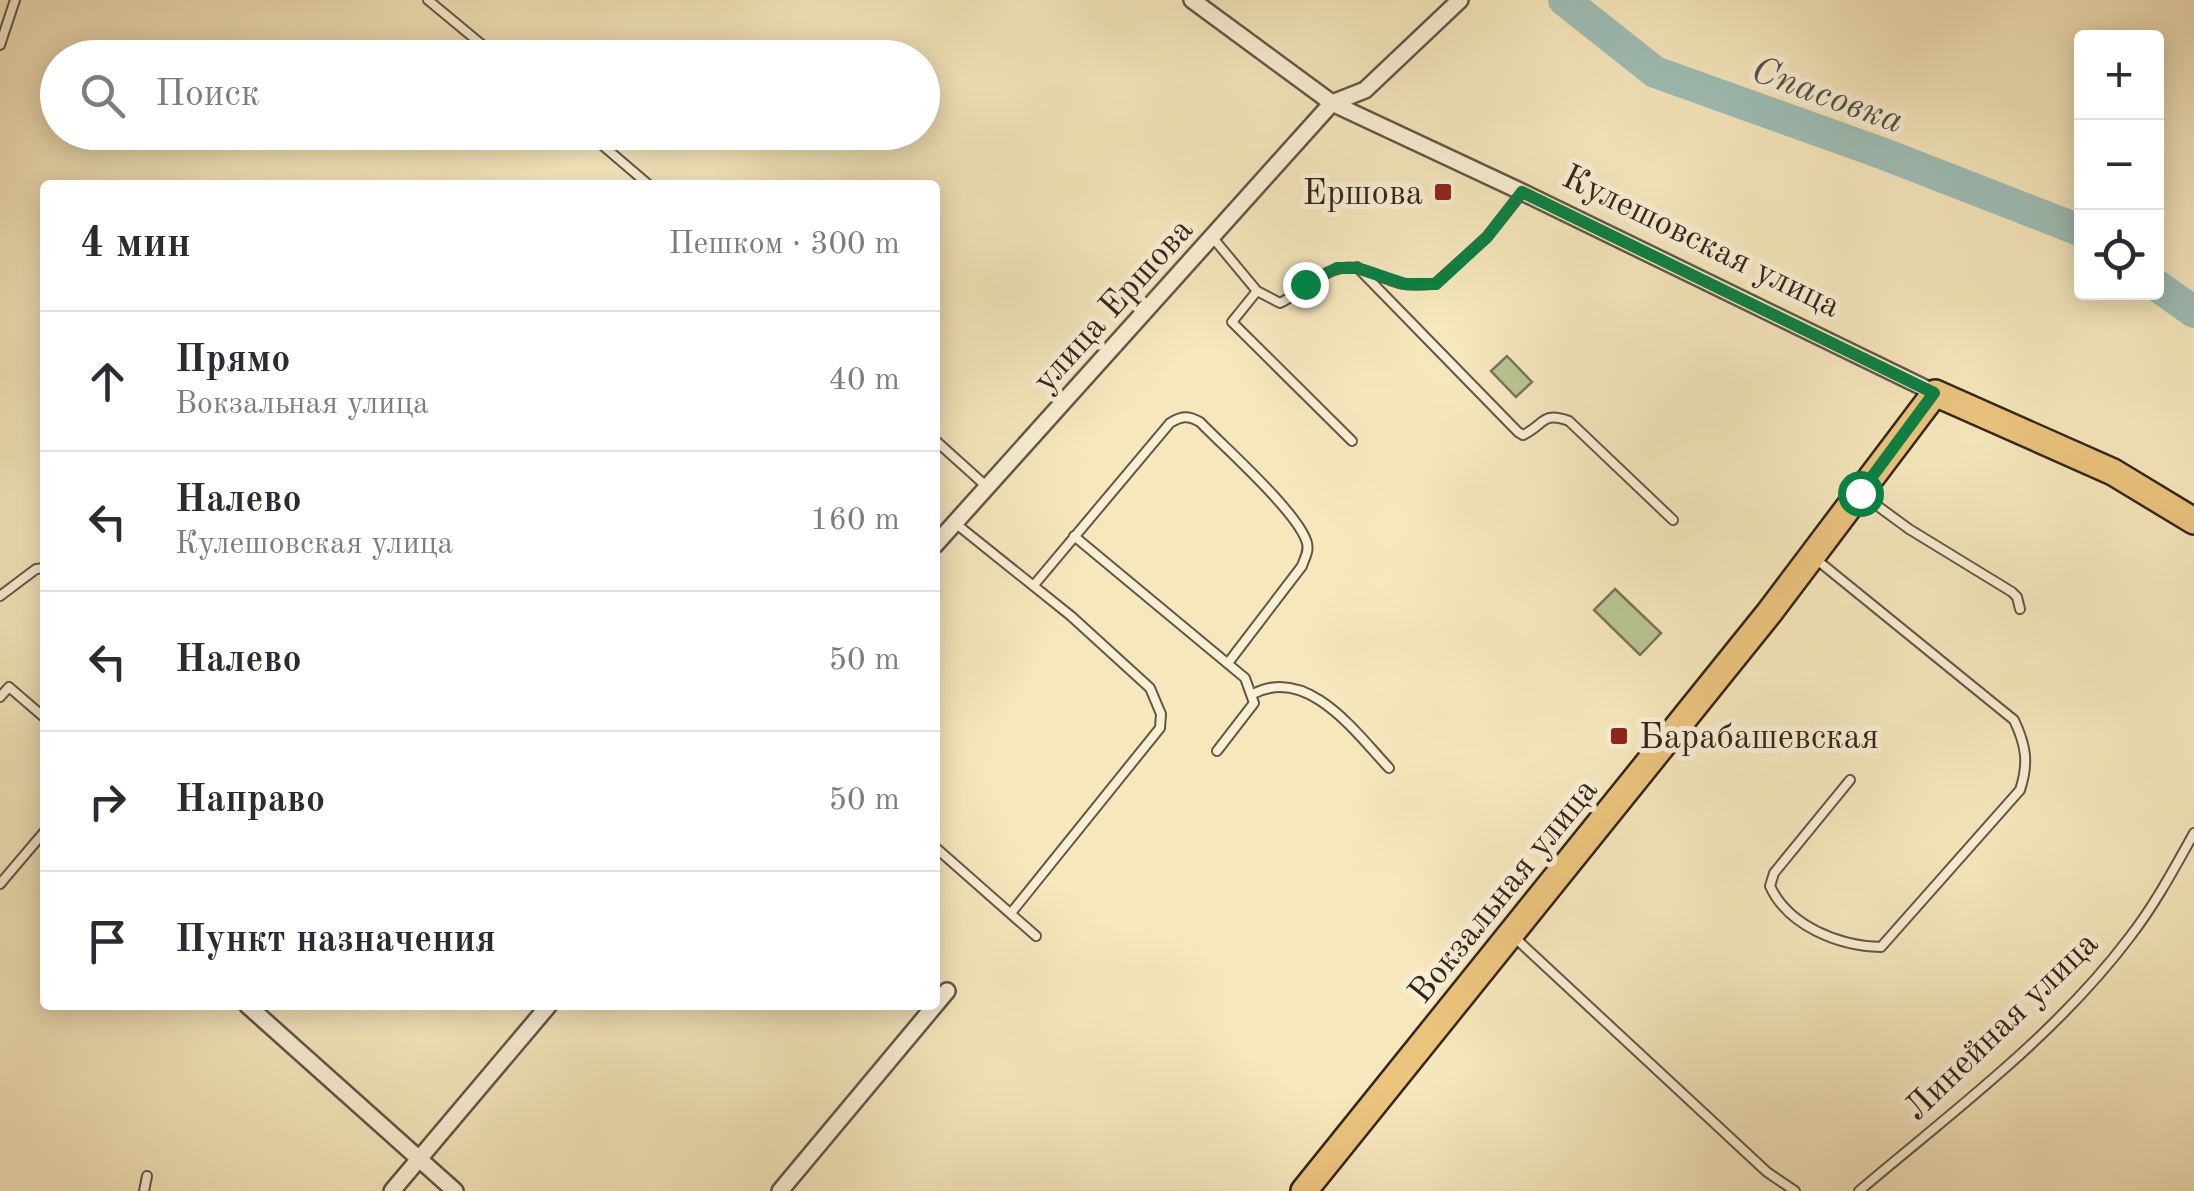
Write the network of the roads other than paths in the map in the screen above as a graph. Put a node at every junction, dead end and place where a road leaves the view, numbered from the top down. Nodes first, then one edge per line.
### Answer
1 (15, 0) edge
2 (428, 0) edge
3 (1192, 0) edge
4 (1460, 0) edge
5 (476, 40) edge
6 (0, 44) edge
7 (1332, 103) junction
8 (608, 150) edge
9 (643, 180) edge
10 (1522, 192) junction
11 (1213, 238) junction
12 (1357, 268) junction
13 (1258, 291) junction
14 (1934, 393) junction
15 (1352, 442) dead end
16 (940, 445) edge
17 (986, 486) junction
18 (1860, 493) junction
19 (1673, 520) dead end
20 (2194, 522) edge
21 (955, 523) junction
22 (1074, 536) junction
23 (940, 540) edge
24 (1813, 557) junction
25 (40, 569) edge
26 (1034, 585) junction
27 (0, 596) edge
28 (2020, 609) dead end
29 (1228, 663) junction
30 (1253, 694) junction
31 (0, 697) edge
32 (40, 714) edge
33 (1217, 751) dead end
34 (1389, 768) dead end
35 (1850, 780) dead end
36 (2194, 833) edge
37 (40, 837) edge
38 (940, 851) edge
39 (0, 884) edge
40 (1011, 913) junction
41 (1511, 935) junction
42 (1036, 936) dead end
43 (946, 991) dead end
44 (940, 998) edge
45 (253, 1010) edge
46 (544, 1010) edge
47 (930, 1010) edge
48 (419, 1159) junction
49 (147, 1176) dead end
50 (144, 1191) edge
51 (392, 1191) edge
52 (456, 1191) edge
53 (780, 1191) edge
54 (1304, 1191) edge
55 (1795, 1191) edge
56 (1859, 1191) edge

1 - 6 lane
2 - 5 lane
3 - 7 street, Кулешовская улица
4 - 7 street
7 - 10 street, Кулешовская улица
7 - 11 street, улица Ершова
8 - 9 lane
10 - 12 lane
10 - 14 street, Кулешовская улица
11 - 13 lane
11 - 17 street, улица Ершова
12 - 13 lane
12 - 19 lane
13 - 15 lane
14 - 18 main road, Вокзальная улица
14 - 20 main road, Кулешовская улица
16 - 17 lane
17 - 21 street, улица Ершова
18 - 24 main road, Вокзальная улица
18 - 28 lane
21 - 23 street, улица Ершова
21 - 26 lane
22 - 26 lane
22 - 29 lane
22 - 29 lane
24 - 35 lane
24 - 41 main road, Вокзальная улица
25 - 27 lane
26 - 40 lane
29 - 30 lane
30 - 33 lane
30 - 34 lane
31 - 32 lane
36 - 56 lane, Линейная улица
37 - 39 lane
38 - 40 lane
40 - 42 lane
41 - 54 main road, Вокзальная улица
41 - 55 lane
43 - 44 street
45 - 48 street
46 - 48 street
47 - 53 street
48 - 51 street
48 - 52 street
49 - 50 lane

